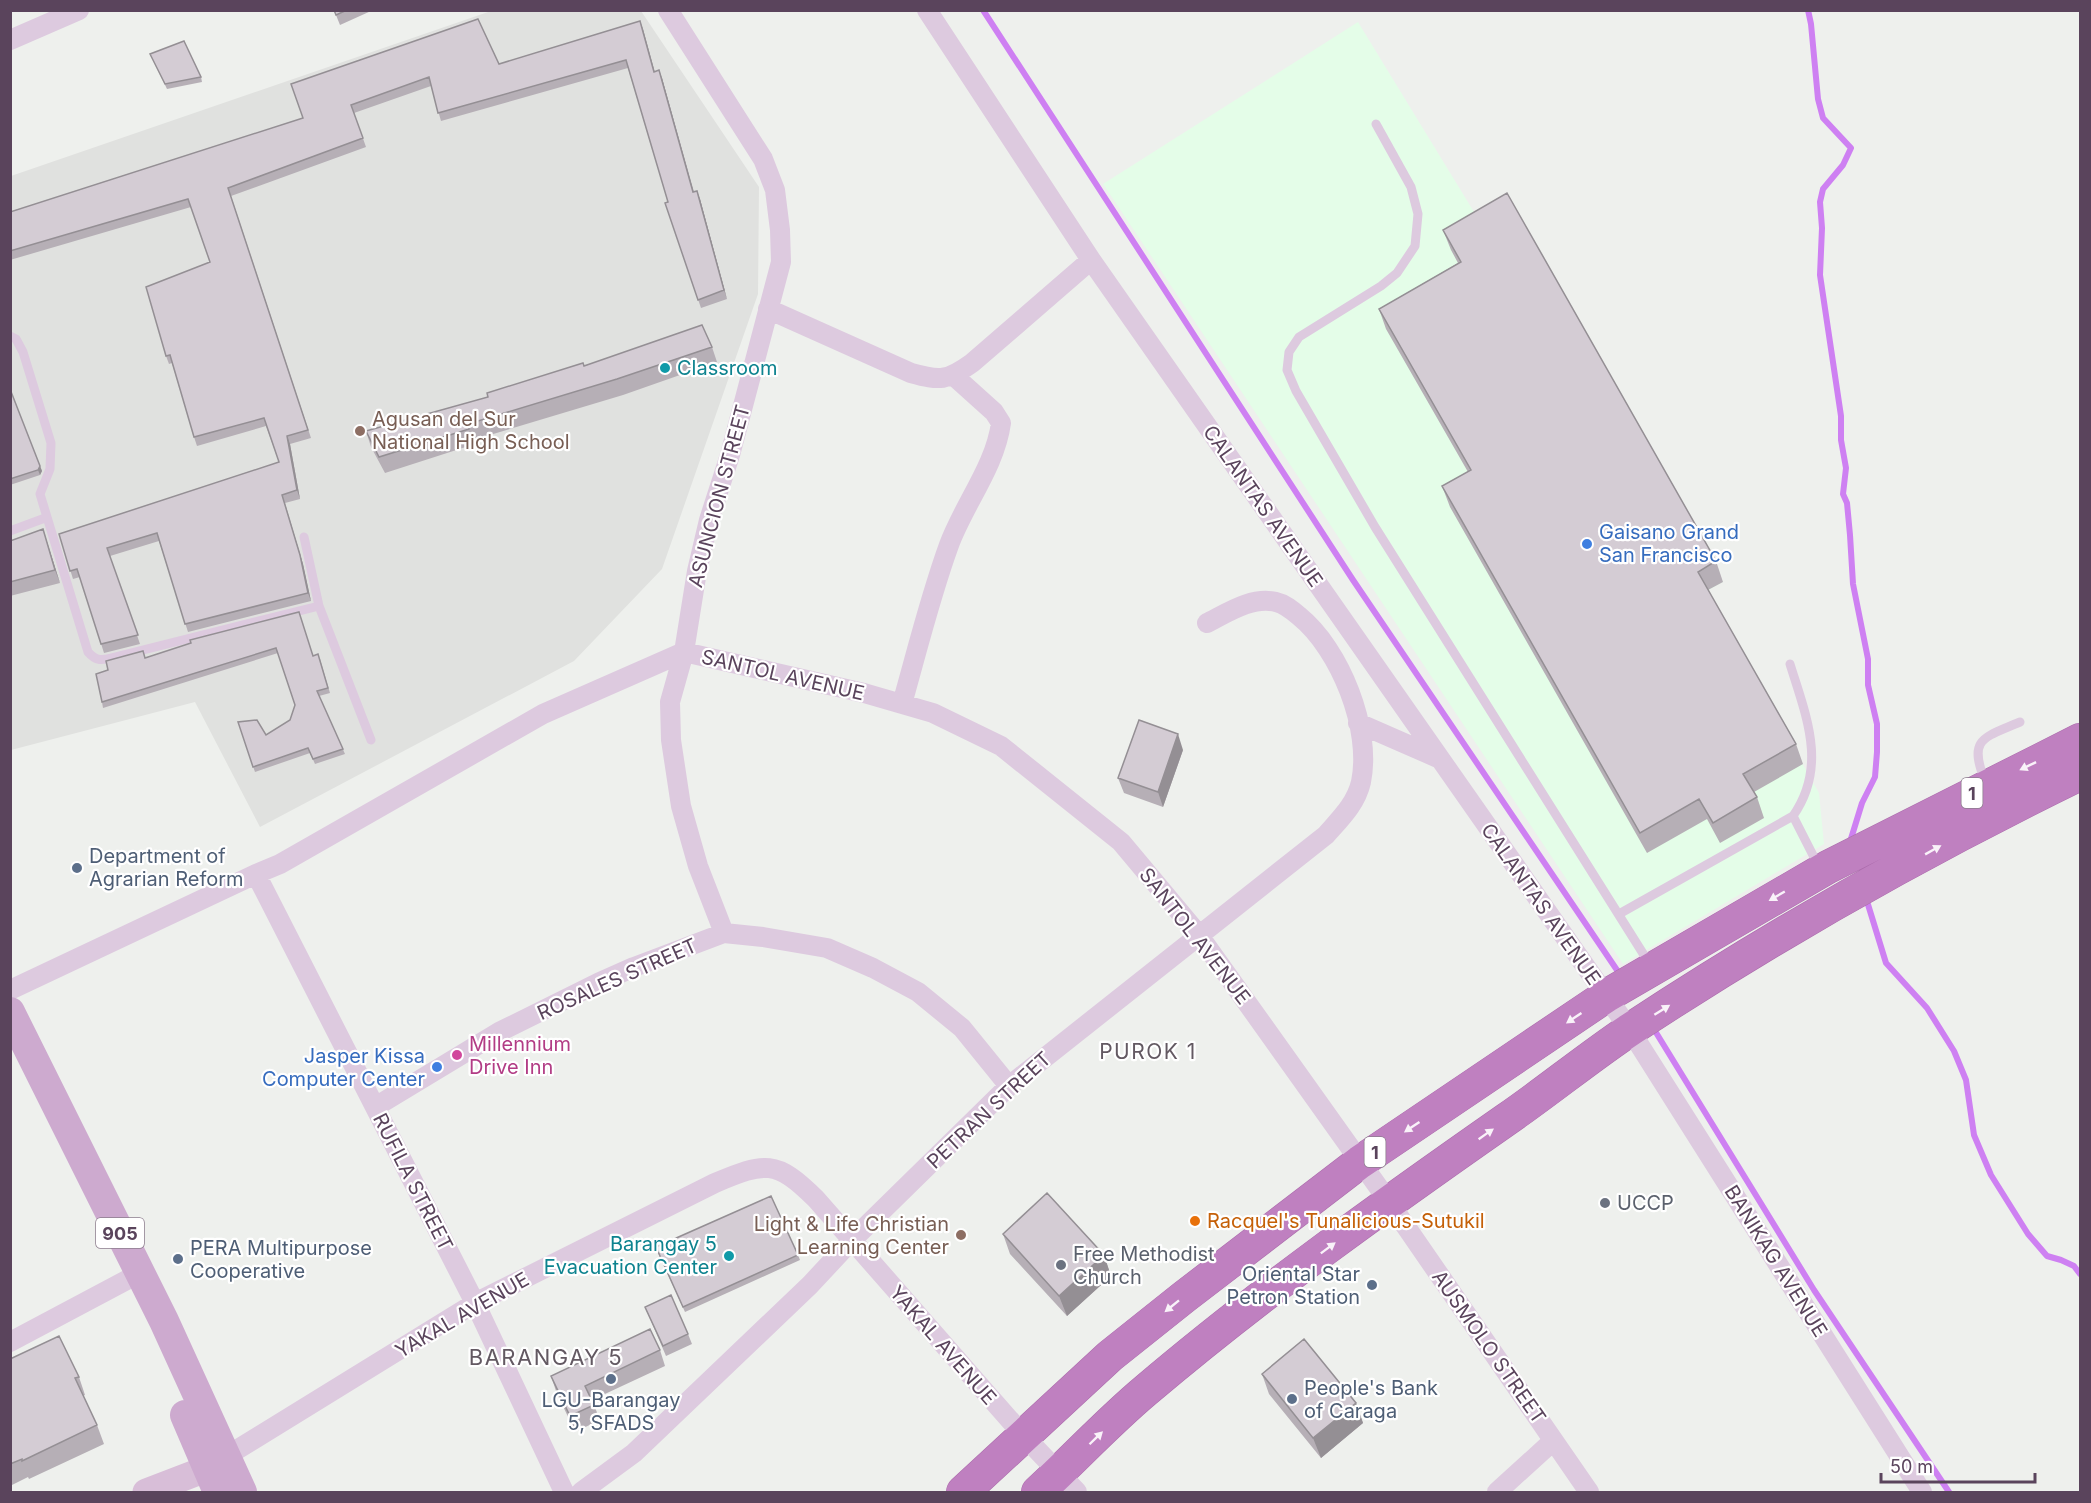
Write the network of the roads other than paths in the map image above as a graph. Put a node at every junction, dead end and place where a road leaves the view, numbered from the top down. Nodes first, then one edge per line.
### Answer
1 (80, 10) edge
2 (668, 10) edge
3 (927, 10) edge
4 (10, 40) edge
5 (1376, 124) dead end
6 (1091, 260) junction
7 (768, 309) junction
8 (10, 336) edge
9 (954, 376) junction
10 (45, 518) junction
11 (10, 531) edge
12 (304, 537) dead end
13 (319, 606) junction
14 (1207, 624) dead end
15 (684, 652) junction
16 (1790, 664) dead end
17 (902, 704) junction
18 (2020, 722) dead end
19 (1358, 723) junction
20 (371, 740) dead end
21 (2080, 740) edge
22 (1438, 758) junction
23 (2080, 774) edge
24 (1994, 799) junction
25 (1793, 816) junction
26 (256, 873) junction
27 (1831, 885) junction
28 (1618, 914) junction
29 (724, 933) junction
30 (1198, 934) junction
31 (1652, 968) junction
32 (10, 990) edge
33 (1606, 996) junction
34 (10, 1012) edge
35 (1630, 1030) junction
36 (10, 1046) edge
37 (1495, 1072) junction
38 (1009, 1086) junction
39 (375, 1107) junction
40 (1522, 1109) junction
41 (1360, 1162) junction
42 (1389, 1202) junction
43 (851, 1241) junction
44 (133, 1276) junction
45 (475, 1303) junction
46 (10, 1342) edge
47 (1023, 1435) junction
48 (1553, 1441) junction
49 (216, 1473) edge
50 (1058, 1486) edge
51 (146, 1492) edge
52 (242, 1492) edge
53 (564, 1492) edge
54 (581, 1492) edge
55 (963, 1492) edge
56 (1497, 1492) edge
57 (1589, 1492) edge
58 (1922, 1492) edge

1 - 4 street
2 - 7 street, ASUNCION STREET
3 - 6 street, CALANTAS AVENUE
5 - 28 lane
6 - 9 street
6 - 22 street, CALANTAS AVENUE
7 - 9 street
7 - 15 street, ASUNCION STREET
8 - 10 lane
9 - 17 street
10 - 11 lane
10 - 13 lane
12 - 13 lane
13 - 20 lane
14 - 19 street, PETRAN STREET
15 - 17 street, SANTOL AVENUE
15 - 26 street, SANTOL AVENUE
15 - 29 street, ASUNCION STREET
16 - 25 lane
17 - 30 street, SANTOL AVENUE
18 - 24 lane
19 - 22 street
19 - 30 street, PETRAN STREET
21 -> 24 highway, 1
22 - 33 street, CALANTAS AVENUE
23 - 24 highway, 1
27 -> 24 highway, 1
24 - 27 highway, 1
25 - 27 lane
25 - 28 lane
26 - 32 street, SANTOL AVENUE
26 - 39 street, RUFILA STREET
27 -> 31 highway, 1
35 -> 27 highway, 1
28 - 31 lane
29 - 38 street, ROSALES STREET
29 - 39 street, ROSALES STREET
30 - 38 street, PETRAN STREET
30 - 41 street, SANTOL AVENUE
31 - 33 highway, 1
33 - 35 street, CALANTAS AVENUE
33 -> 37 highway, 1
34 - 44 main road, 905
35 - 40 highway, 1
35 - 58 street, BANIKAG AVENUE
36 - 44 main road, 905
37 - 40 highway
37 -> 41 highway, 1
38 - 43 street, PETRAN STREET
39 - 45 street, RUFILA STREET
42 -> 40 highway, 1
41 - 42 street, SANTOL AVENUE
41 -> 47 highway, 1
42 - 48 street, AUSMOLO STREET
50 -> 42 highway, 1
43 - 45 street, YAKAL AVENUE
43 - 47 street, YAKAL AVENUE
43 - 54 street, PETRAN STREET
44 - 46 street
44 - 49 main road, 905
45 - 49 street, YAKAL AVENUE
45 - 53 street, RUFILA STREET
47 - 50 street, YAKAL AVENUE
47 - 55 highway, 1
48 - 56 street
48 - 57 street, AUSMOLO STREET
49 - 51 main road
49 - 52 main road, 905

